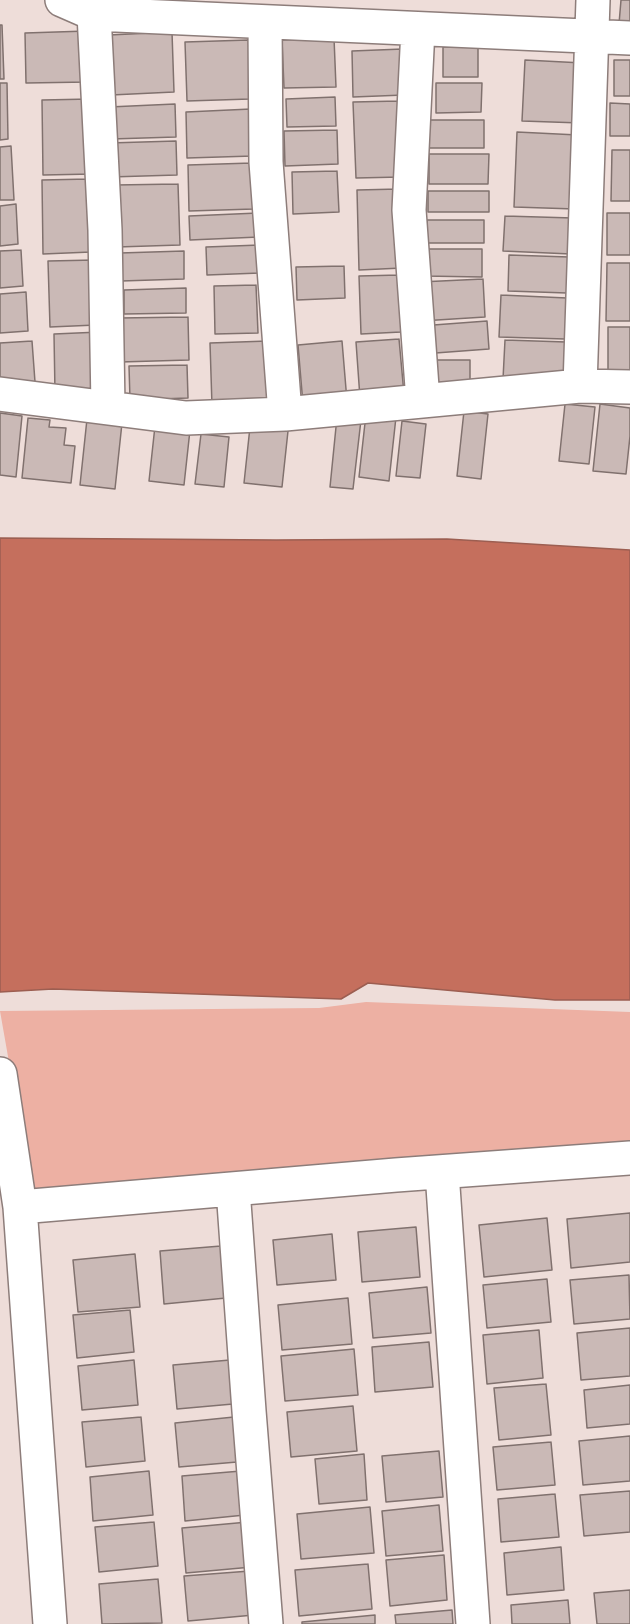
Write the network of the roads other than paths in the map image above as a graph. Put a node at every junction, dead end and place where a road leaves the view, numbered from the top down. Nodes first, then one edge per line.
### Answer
1 (62, 0) edge
2 (593, 0) edge
3 (230, 10) edge
4 (94, 14) junction
5 (265, 23) junction
6 (418, 29) junction
7 (592, 36) junction
8 (630, 38) edge
9 (580, 386) junction
10 (630, 387) edge
11 (0, 394) edge
12 (423, 401) junction
13 (108, 407) junction
14 (285, 414) junction
15 (0, 1074) edge
16 (630, 1158) edge
17 (442, 1172) junction
18 (233, 1189) junction
19 (20, 1207) junction
20 (50, 1624) edge
21 (266, 1624) edge
22 (473, 1624) edge

1 - 4 street
2 - 7 street
3 - 4 street
3 - 5 street
4 - 13 street
5 - 6 street
5 - 14 street
6 - 7 street
6 - 12 street
7 - 8 street
7 - 9 street
9 - 10 street
9 - 12 street
11 - 13 street
12 - 14 street
13 - 14 street
15 - 19 street
16 - 17 street
17 - 18 street
17 - 22 street
18 - 19 street
18 - 21 street
19 - 20 street

